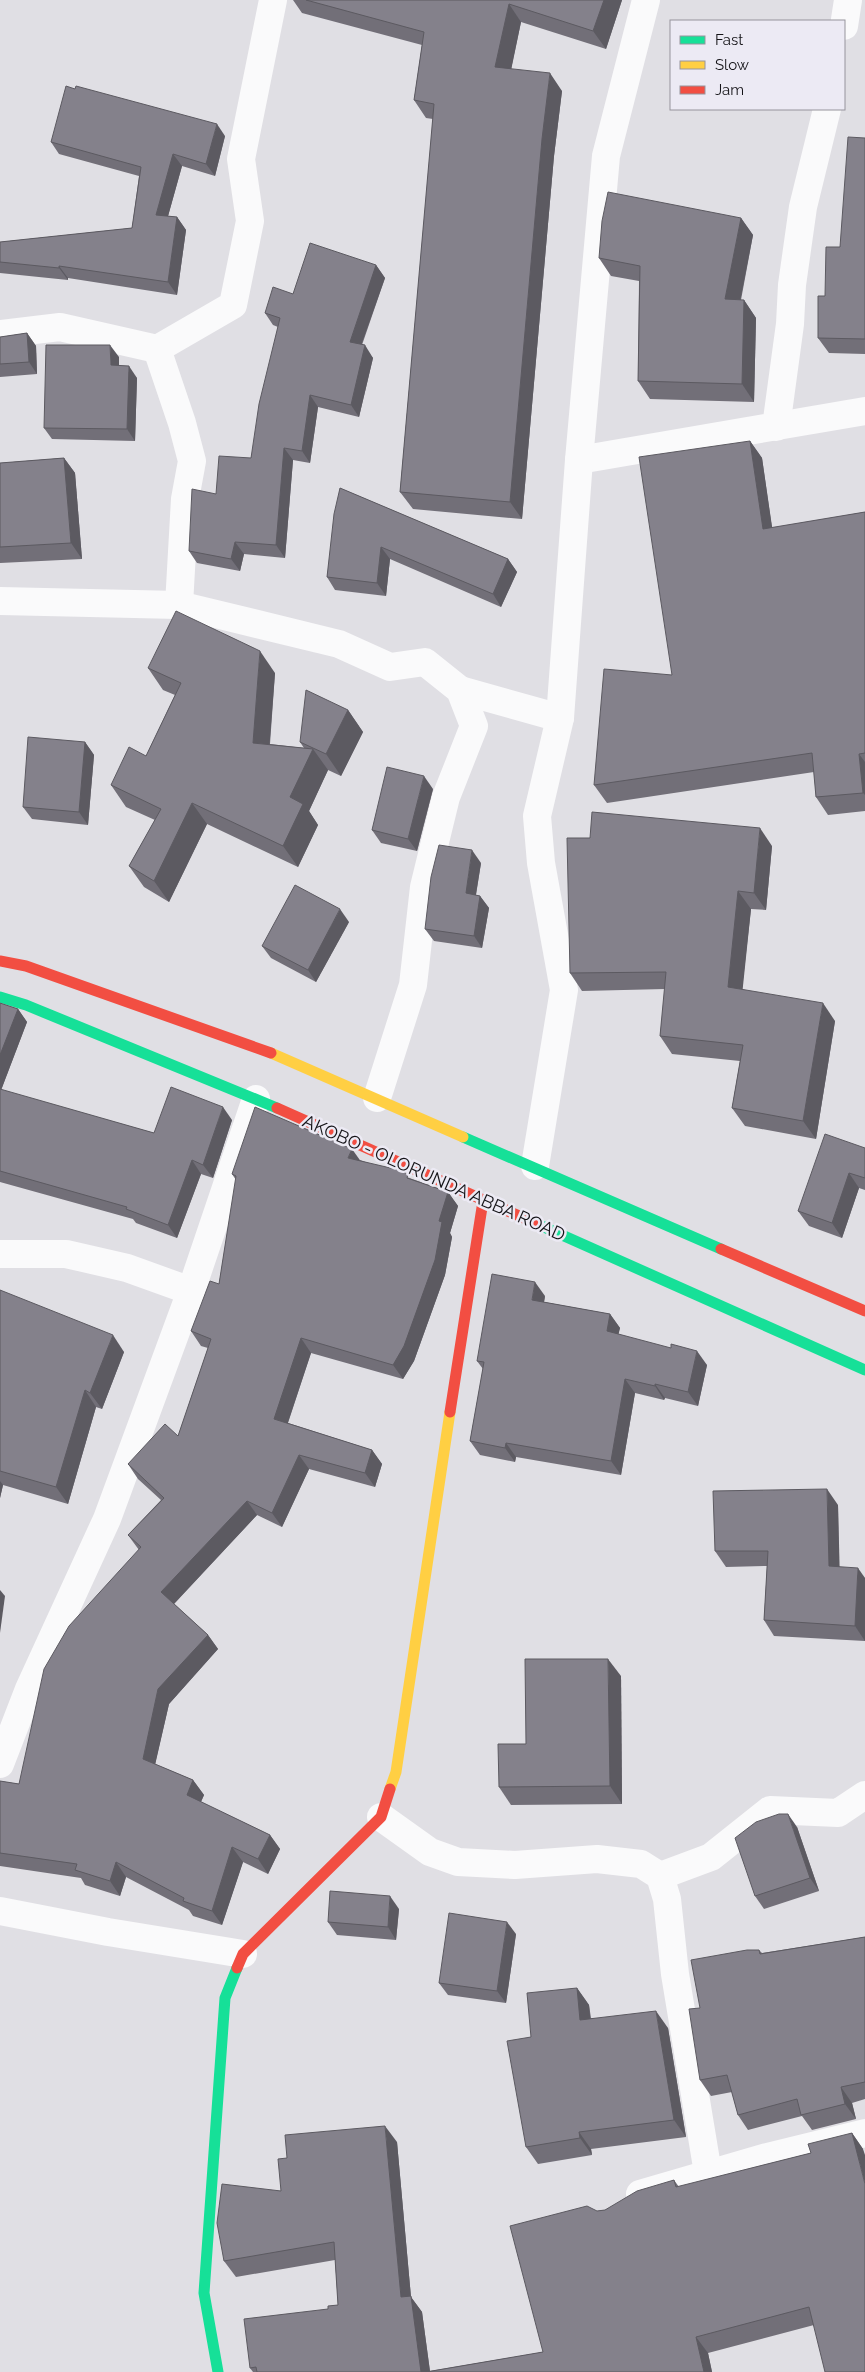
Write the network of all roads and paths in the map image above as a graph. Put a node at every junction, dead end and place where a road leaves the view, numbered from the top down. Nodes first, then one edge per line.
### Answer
1 (273, 0) edge
2 (646, 0) edge
3 (848, 0) edge
4 (845, 20) edge
5 (827, 110) edge
6 (0, 334) edge
7 (157, 349) junction
8 (865, 411) edge
9 (776, 427) junction
10 (579, 460) junction
11 (0, 601) edge
12 (179, 605) junction
13 (460, 690) junction
14 (560, 718) junction
15 (0, 961) edge
16 (0, 997) edge
17 (377, 1098) junction
18 (256, 1099) junction
19 (535, 1166) junction
20 (483, 1201) junction
21 (0, 1254) edge
22 (191, 1291) junction
23 (865, 1311) edge
24 (865, 1370) edge
25 (0, 1764) edge
26 (865, 1795) edge
27 (381, 1817) junction
28 (660, 1876) junction
29 (0, 1911) edge
30 (243, 1954) junction
31 (865, 2133) edge
32 (708, 2173) junction
33 (616, 2208) edge
34 (218, 2372) edge

1 - 7 street
2 - 10 street
3 - 4 street
5 - 9 street
6 - 7 street
7 - 12 street
8 - 9 street
9 - 10 street
10 - 14 street
11 - 12 street
12 - 13 street
13 - 14 street
13 - 17 street
14 - 19 street
15 - 17 main road
16 - 18 main road, AKOBO - OLORUNDA ABBA ROAD
17 - 19 main road
18 - 20 main road, AKOBO - OLORUNDA ABBA ROAD
18 - 22 street
19 - 23 main road
20 - 24 main road, AKOBO - OLORUNDA ABBA ROAD
20 - 27 main road
21 - 22 street
22 - 25 street
26 - 28 street
27 - 28 street
27 - 30 main road
28 - 32 street
29 - 30 street
30 - 34 main road
31 - 32 street
32 - 33 street

